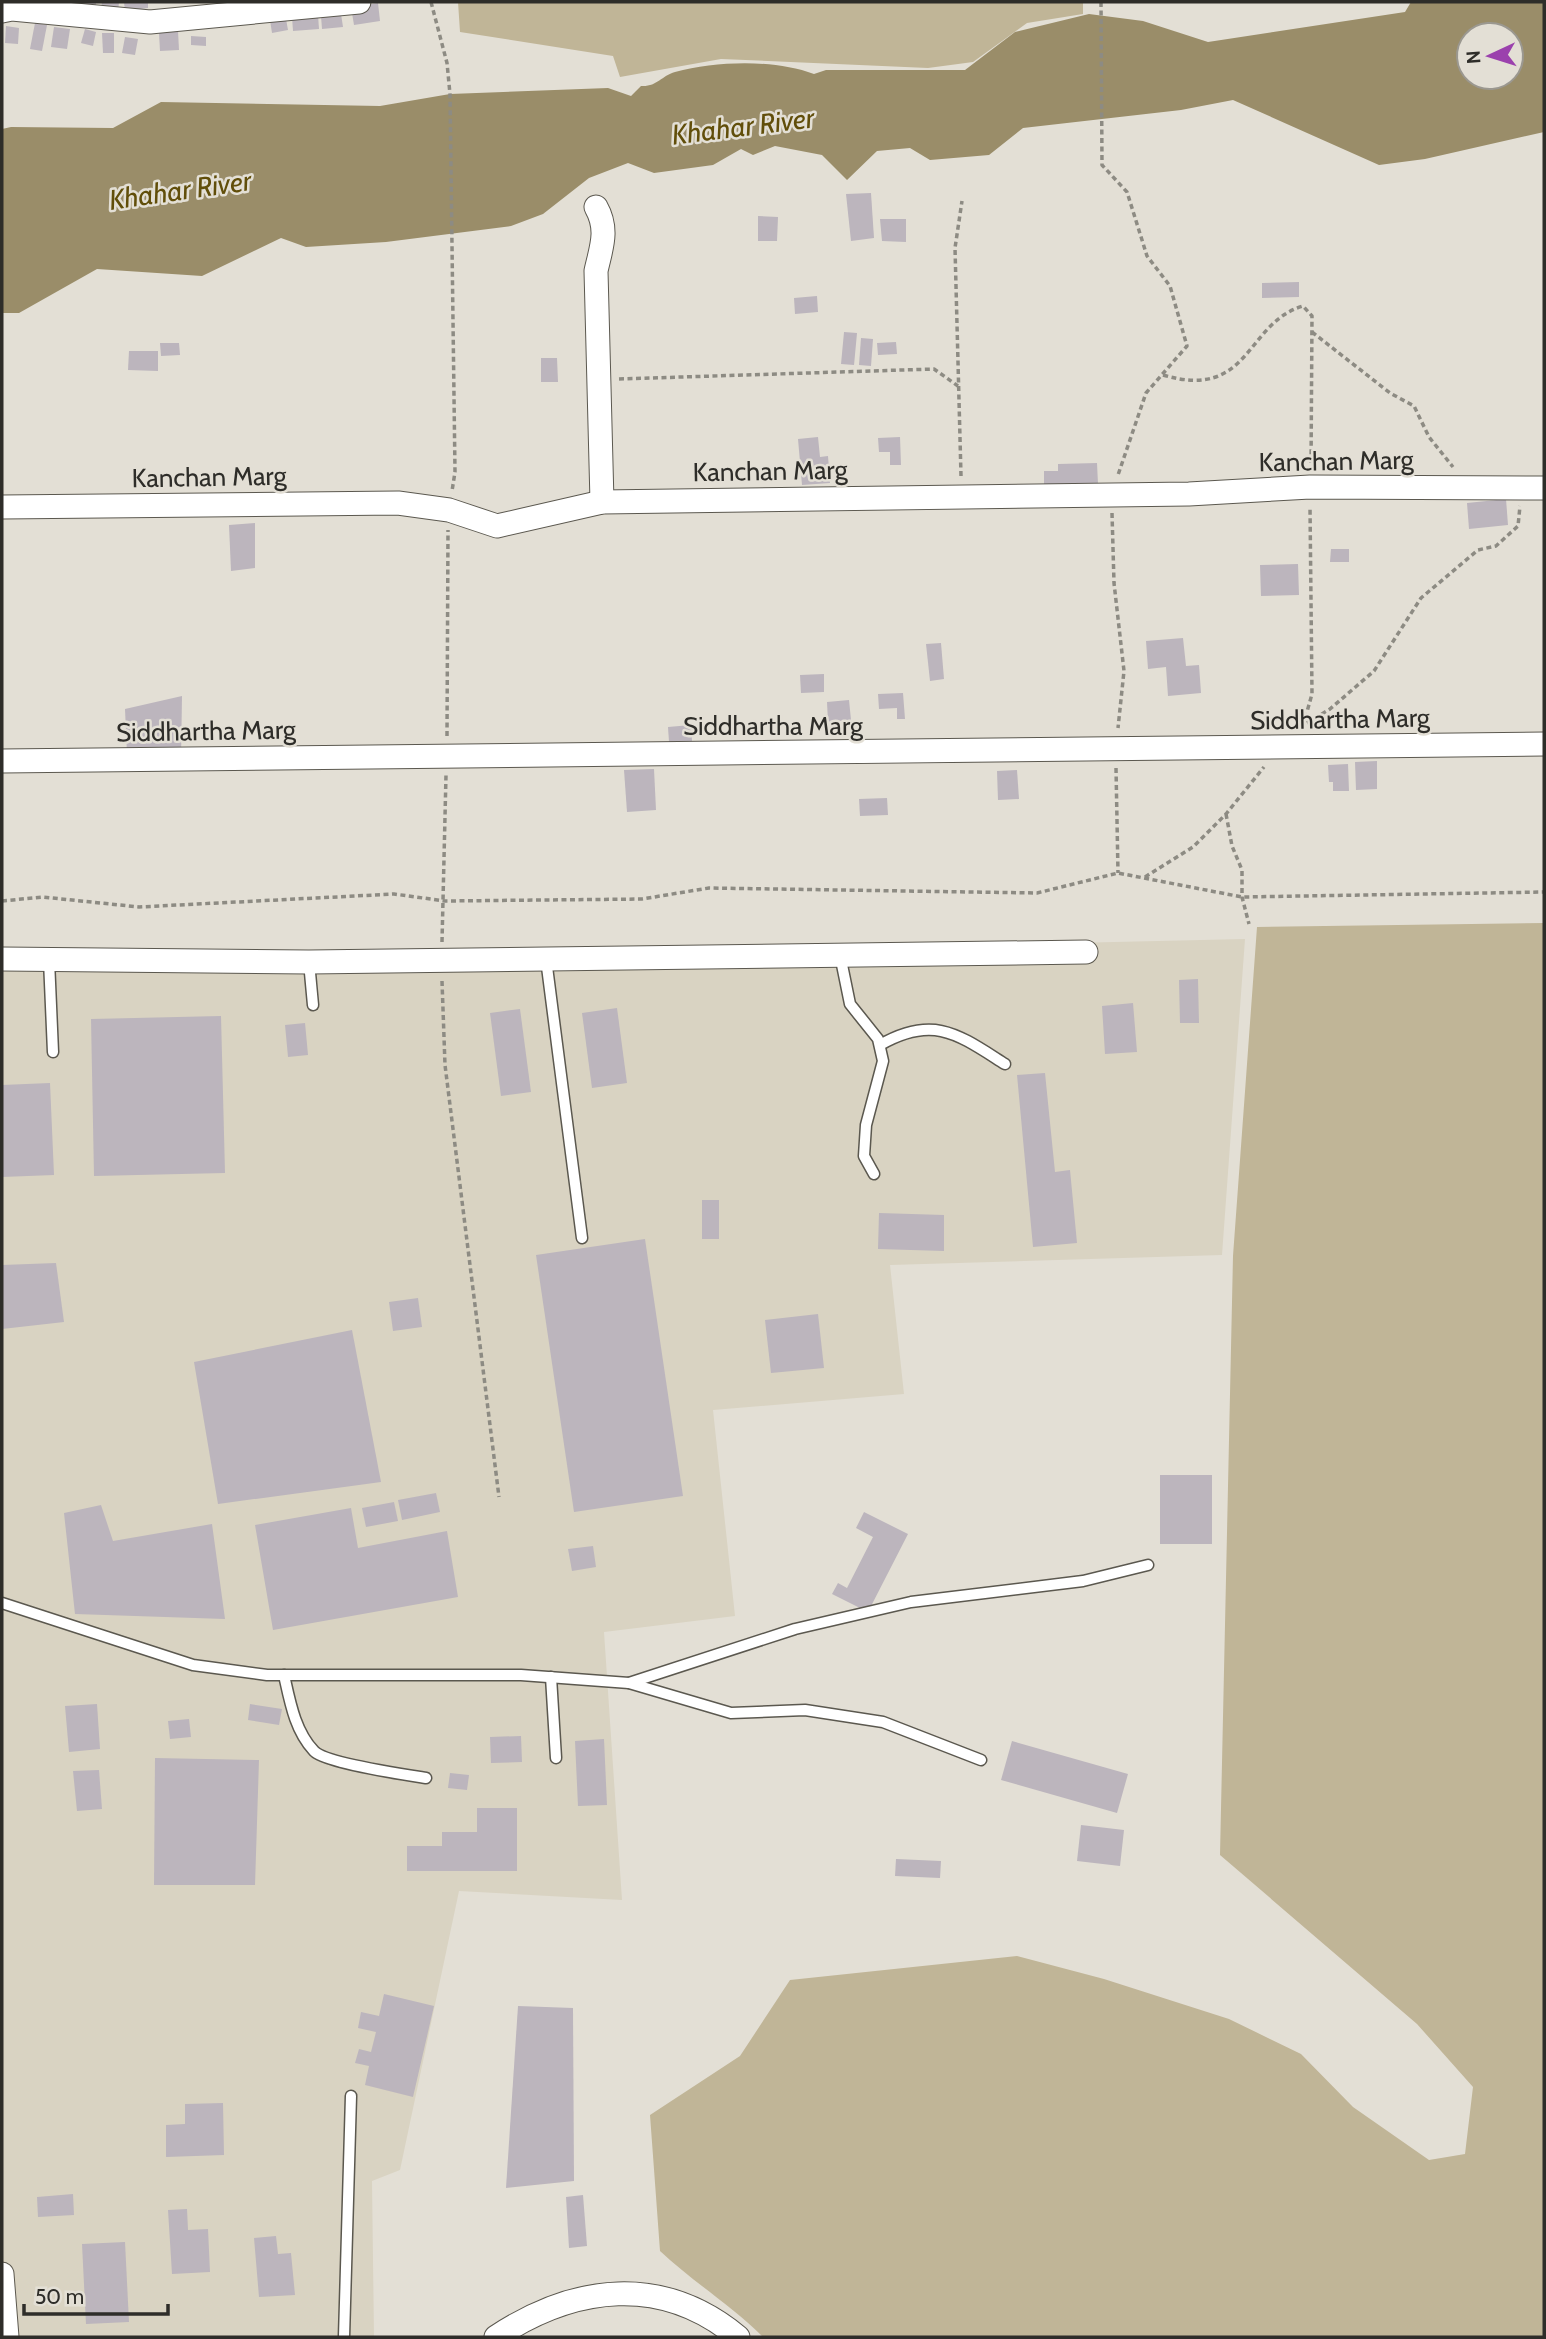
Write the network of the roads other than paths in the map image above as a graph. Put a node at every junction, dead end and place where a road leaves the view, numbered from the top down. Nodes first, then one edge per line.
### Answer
1 (359, 2) edge
2 (2, 11) edge
3 (596, 207) dead end
4 (1544, 488) edge
5 (603, 502) junction
6 (2, 507) edge
7 (1544, 744) edge
8 (2, 761) edge
9 (1086, 952) dead end
10 (840, 955) junction
11 (2, 959) edge
12 (546, 959) junction
13 (49, 960) junction
14 (309, 962) junction
15 (313, 1005) dead end
16 (880, 1045) junction
17 (53, 1052) dead end
18 (1005, 1064) dead end
19 (874, 1174) dead end
20 (582, 1238) dead end
21 (1148, 1565) dead end
22 (2, 1603) edge
23 (284, 1675) junction
24 (551, 1677) junction
25 (629, 1684) junction
26 (556, 1758) dead end
27 (981, 1760) dead end
28 (426, 1778) dead end
29 (351, 2096) dead end
30 (2, 2274) edge
31 (7, 2337) edge
32 (344, 2337) edge
33 (496, 2337) edge
34 (738, 2337) edge

1 - 2 street
3 - 5 street
4 - 5 street, Kanchan Marg
5 - 6 street, Kanchan Marg
7 - 8 street, Siddhartha Marg
9 - 10 street
10 - 12 street
10 - 16 lane
11 - 13 street
12 - 14 street
12 - 20 lane
13 - 14 street
13 - 17 lane
14 - 15 lane
16 - 18 lane
16 - 19 lane
21 - 25 lane
22 - 23 lane
23 - 24 lane
23 - 28 lane
24 - 25 lane
24 - 26 lane
25 - 27 lane
29 - 32 lane
30 - 31 street
33 - 34 street

